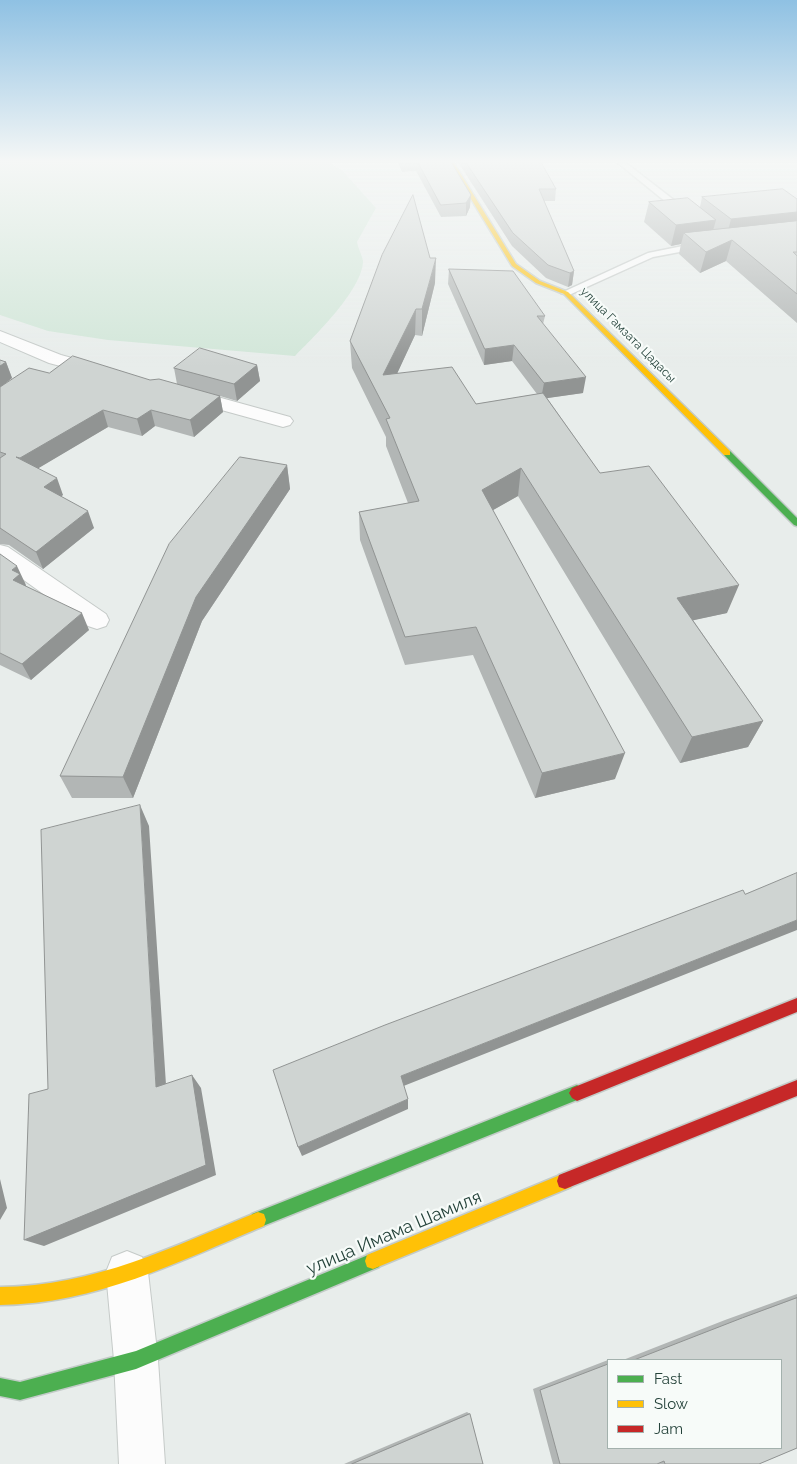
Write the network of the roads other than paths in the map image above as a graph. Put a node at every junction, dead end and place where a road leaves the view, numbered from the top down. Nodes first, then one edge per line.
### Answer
1 (493, 231) edge
2 (712, 244) edge
3 (566, 293) junction
4 (0, 336) edge
5 (55, 359) junction
6 (39, 370) edge
7 (121, 377) edge
8 (169, 390) edge
9 (282, 421) dead end
10 (797, 523) edge
11 (0, 552) edge
12 (97, 620) dead end
13 (797, 1005) edge
14 (797, 1088) edge
15 (127, 1272) junction
16 (0, 1296) edge
17 (136, 1360) junction
18 (0, 1387) edge
19 (142, 1464) edge

1 - 3 street, улица Гамзата Цадасы
2 - 3 lane
3 - 10 street, улица Гамзата Цадасы
4 - 5 street
5 - 6 street
5 - 7 street
8 - 9 street
11 - 12 street
13 - 15 street
14 - 17 street, улица Имама Шамиля
15 - 16 street
15 - 17 street
17 - 18 street, улица Имама Шамиля
17 - 19 street

